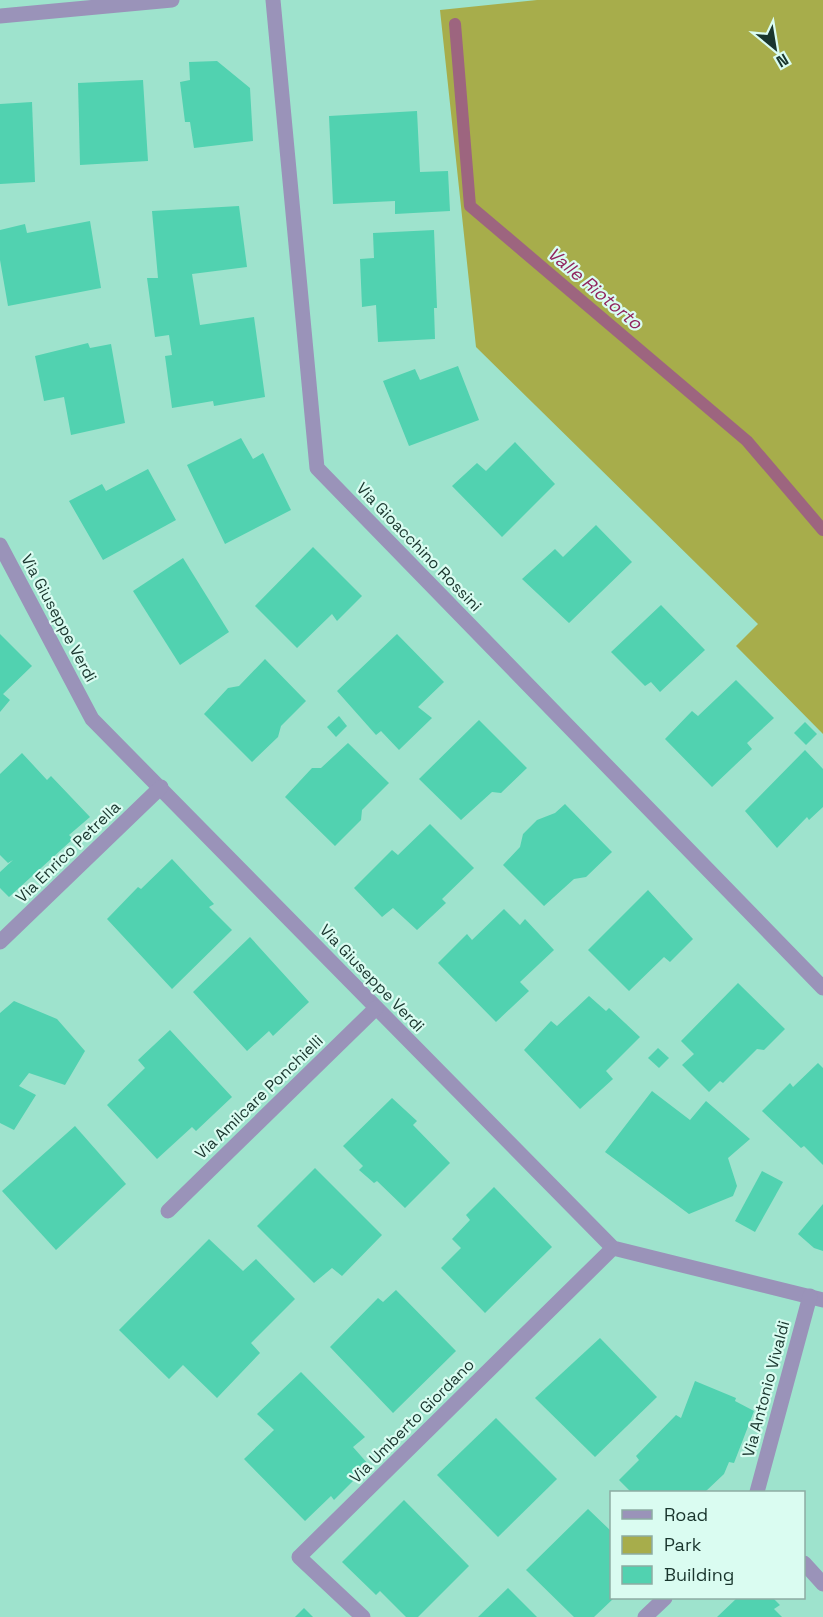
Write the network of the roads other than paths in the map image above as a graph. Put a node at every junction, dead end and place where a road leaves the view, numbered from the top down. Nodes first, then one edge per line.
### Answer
1 (172, 0) edge
2 (273, 0) edge
3 (121, 2) edge
4 (0, 16) edge
5 (0, 545) edge
6 (161, 787) junction
7 (0, 942) edge
8 (823, 988) edge
9 (376, 1008) junction
10 (168, 1211) dead end
11 (613, 1248) junction
12 (817, 1298) edge
13 (757, 1491) edge
14 (805, 1564) edge
15 (823, 1584) edge
16 (664, 1599) edge
17 (363, 1617) edge
18 (645, 1617) edge

1 - 3 street
2 - 8 street, Via Gioacchino Rossini
3 - 4 street
5 - 6 street, Via Giuseppe Verdi
6 - 7 street, Via Enrico Petrella
6 - 9 street, Via Giuseppe Verdi
9 - 10 street, Via Amilcare Ponchielli
9 - 11 street, Via Giuseppe Verdi
11 - 12 street
11 - 17 street, Via Umberto Giordano
12 - 13 street, Via Antonio Vivaldi
14 - 15 street
16 - 18 street

